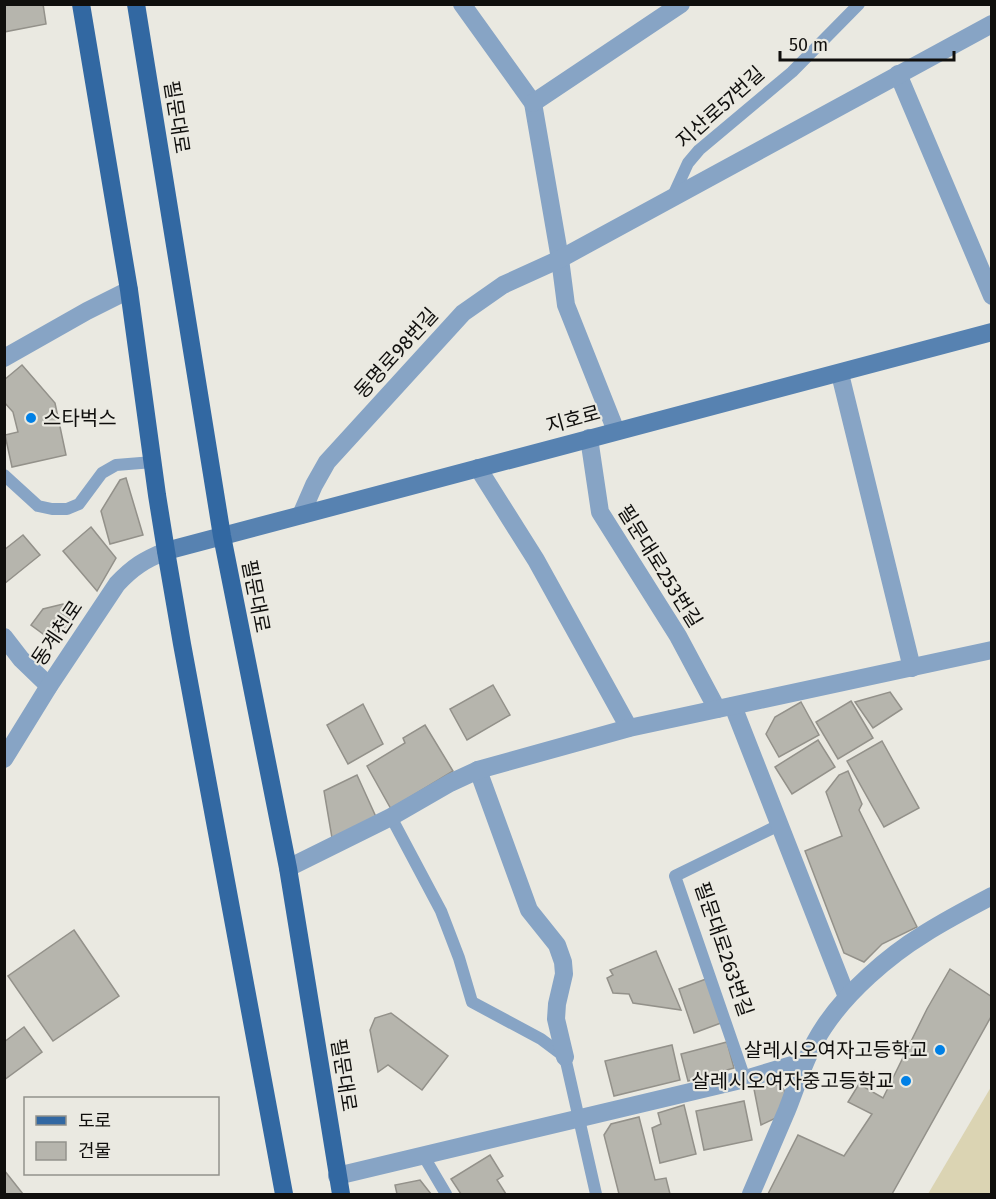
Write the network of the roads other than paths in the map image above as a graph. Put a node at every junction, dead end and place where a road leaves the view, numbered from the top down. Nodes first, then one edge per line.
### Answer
1 (81, 4) edge
2 (136, 4) edge
3 (462, 4) edge
4 (681, 4) edge
5 (859, 4) edge
6 (992, 24) edge
7 (898, 74) junction
8 (533, 103) junction
9 (672, 199) junction
10 (560, 259) junction
11 (129, 290) junction
12 (992, 296) edge
13 (992, 332) edge
14 (4, 358) edge
15 (840, 374) junction
16 (616, 431) junction
17 (589, 438) junction
18 (153, 462) junction
19 (478, 468) junction
20 (4, 475) edge
21 (301, 515) junction
22 (222, 537) junction
23 (166, 551) junction
24 (4, 637) edge
25 (992, 650) edge
26 (912, 668) junction
27 (49, 686) junction
28 (725, 707) junction
29 (629, 728) junction
30 (4, 759) edge
31 (478, 770) junction
32 (391, 817) junction
33 (780, 825) junction
34 (288, 868) junction
35 (992, 896) edge
36 (847, 997) junction
37 (565, 1057) junction
38 (805, 1060) junction
39 (744, 1079) junction
40 (580, 1118) junction
41 (423, 1155) junction
42 (337, 1176) junction
43 (284, 1194) edge
44 (341, 1194) edge
45 (446, 1194) edge
46 (596, 1194) edge
47 (751, 1194) edge

1 - 11 main road
2 - 22 main road, 필문대로
3 - 8 street
4 - 8 street
5 - 9 lane, 지산로57번길
6 - 7 street
7 - 9 street
7 - 12 street
8 - 10 street
9 - 10 street
10 - 16 street
10 - 21 street, 동명로98번길
11 - 14 street
11 - 18 main road
13 - 15 street, 지호로
15 - 16 street, 지호로
15 - 26 street
16 - 17 street, 지호로
17 - 19 street, 지호로
17 - 28 street, 필문대로253번길
18 - 20 lane
18 - 23 main road
19 - 21 street, 지호로
19 - 29 street
21 - 22 street, 지호로
22 - 23 street, 지호로
22 - 34 main road, 필문대로
23 - 27 street, 동계천로
23 - 43 main road
24 - 27 street
25 - 26 street
26 - 28 street
27 - 30 street, 동계천로
28 - 29 street
28 - 33 street
29 - 31 street
31 - 32 street
31 - 37 street
32 - 34 street
32 - 37 lane
33 - 36 street
33 - 39 lane, 필문대로263번길
34 - 42 main road, 필문대로
35 - 36 street
36 - 38 street
37 - 40 lane
38 - 39 street
38 - 47 street
39 - 40 street
40 - 41 street
40 - 46 lane
41 - 42 street
41 - 45 lane
42 - 44 main road, 필문대로

